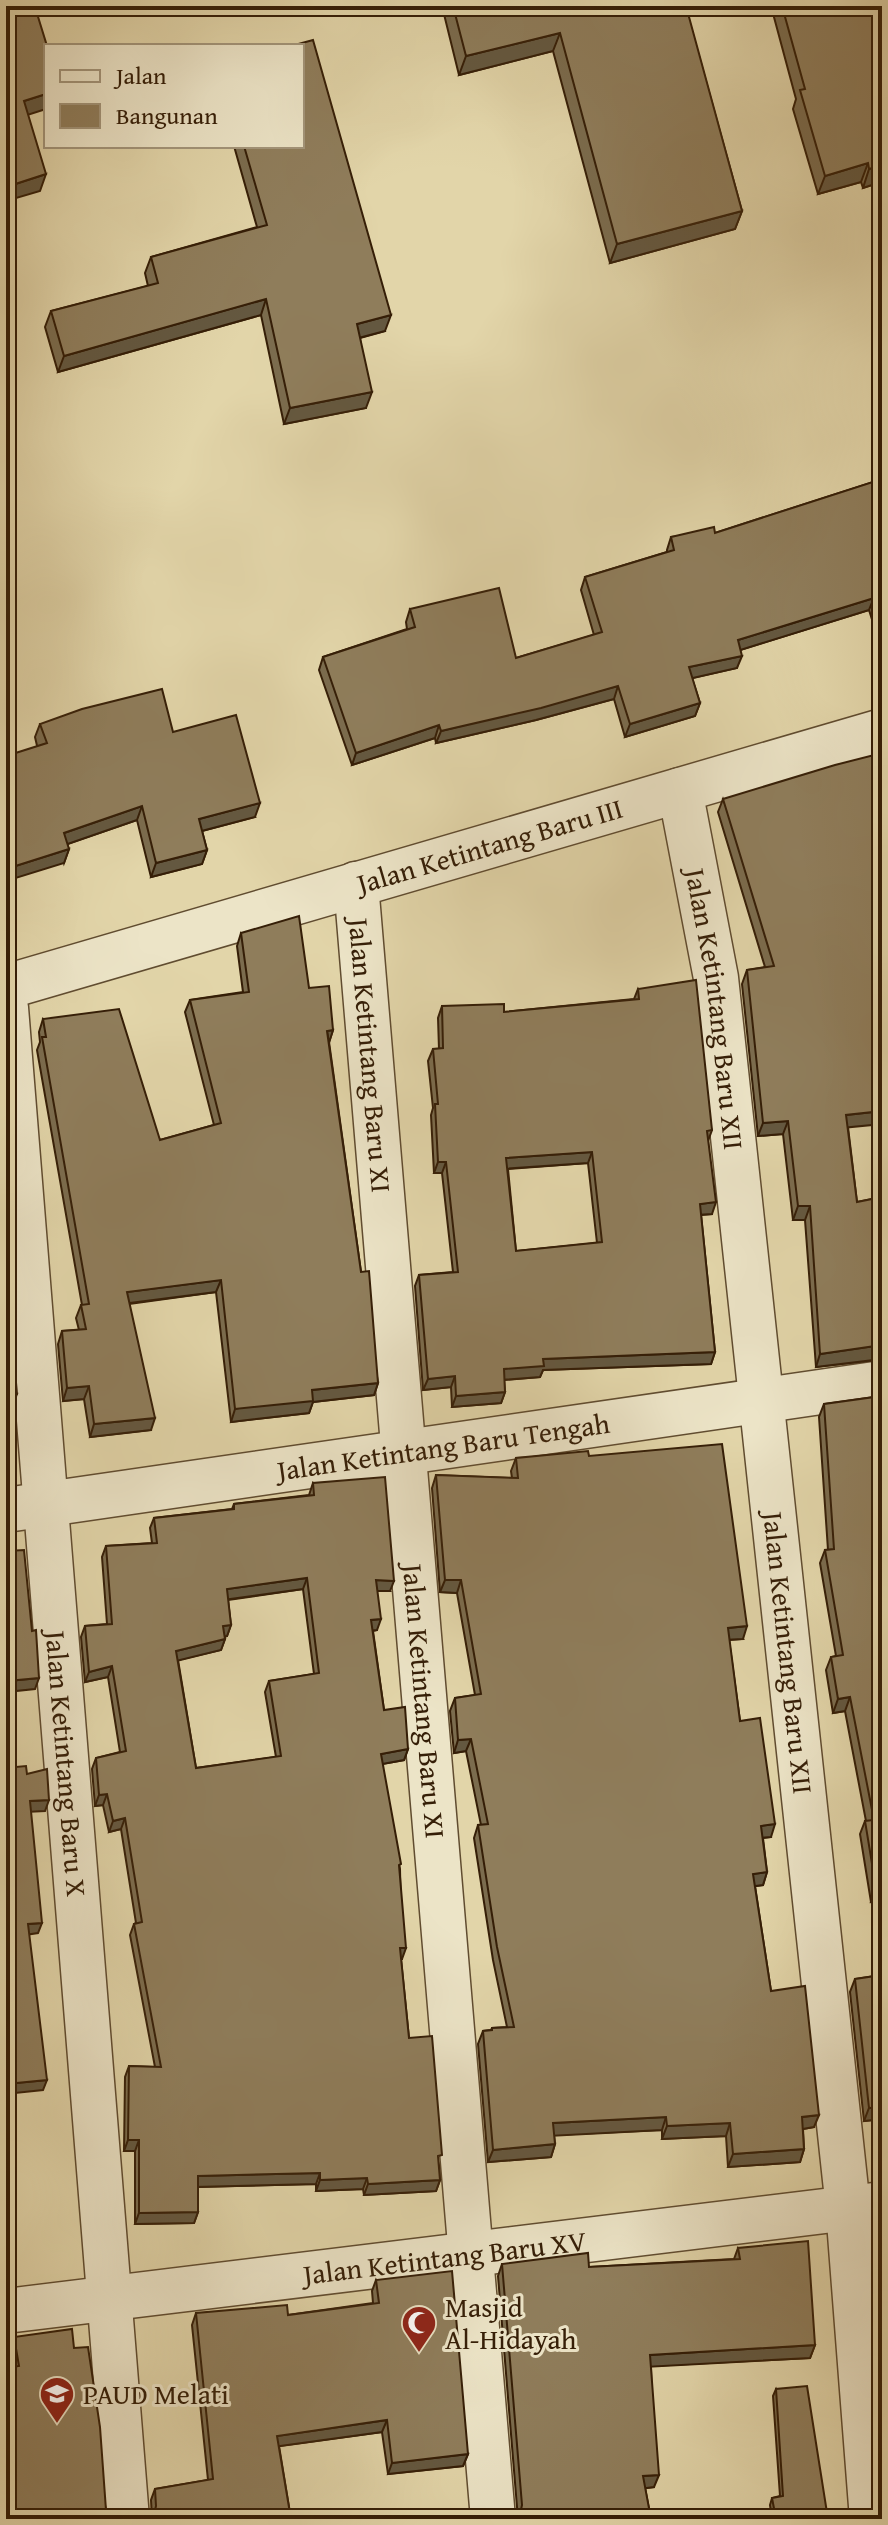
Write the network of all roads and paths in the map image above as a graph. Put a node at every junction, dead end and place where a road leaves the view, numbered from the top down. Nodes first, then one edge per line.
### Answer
1 (882, 731) edge
2 (680, 790) junction
3 (356, 884) junction
4 (6, 987) edge
5 (6, 1008) edge
6 (882, 1383) edge
7 (762, 1401) junction
8 (403, 1452) junction
9 (26, 1507) edge
10 (865, 2206) edge
11 (471, 2254) junction
12 (110, 2298) junction
13 (6, 2311) edge
14 (127, 2519) edge
15 (493, 2519) edge
16 (872, 2519) edge

1 - 2 street, Jalan Ketintang Baru III
2 - 3 street, Jalan Ketintang Baru III
2 - 7 street, Jalan Ketintang Baru XII
3 - 4 street, Jalan Ketintang Baru III
3 - 8 street, Jalan Ketintang Baru XI
5 - 9 street, Jalan Ketintang Baru X
6 - 7 street, Jalan Ketintang Baru Tengah
7 - 8 street, Jalan Ketintang Baru Tengah
7 - 10 street, Jalan Ketintang Baru XII
8 - 9 street, Jalan Ketintang Baru Tengah
8 - 11 street, Jalan Ketintang Baru XI
9 - 12 street, Jalan Ketintang Baru X
10 - 11 street, Jalan Ketintang Baru XV
10 - 16 street, Jalan Ketintang Baru XII
11 - 12 street, Jalan Ketintang Baru XV
11 - 15 street, Jalan Ketintang Baru XI
12 - 13 street, Jalan Ketintang Baru XV
12 - 14 street, Jalan Ketintang Baru X

